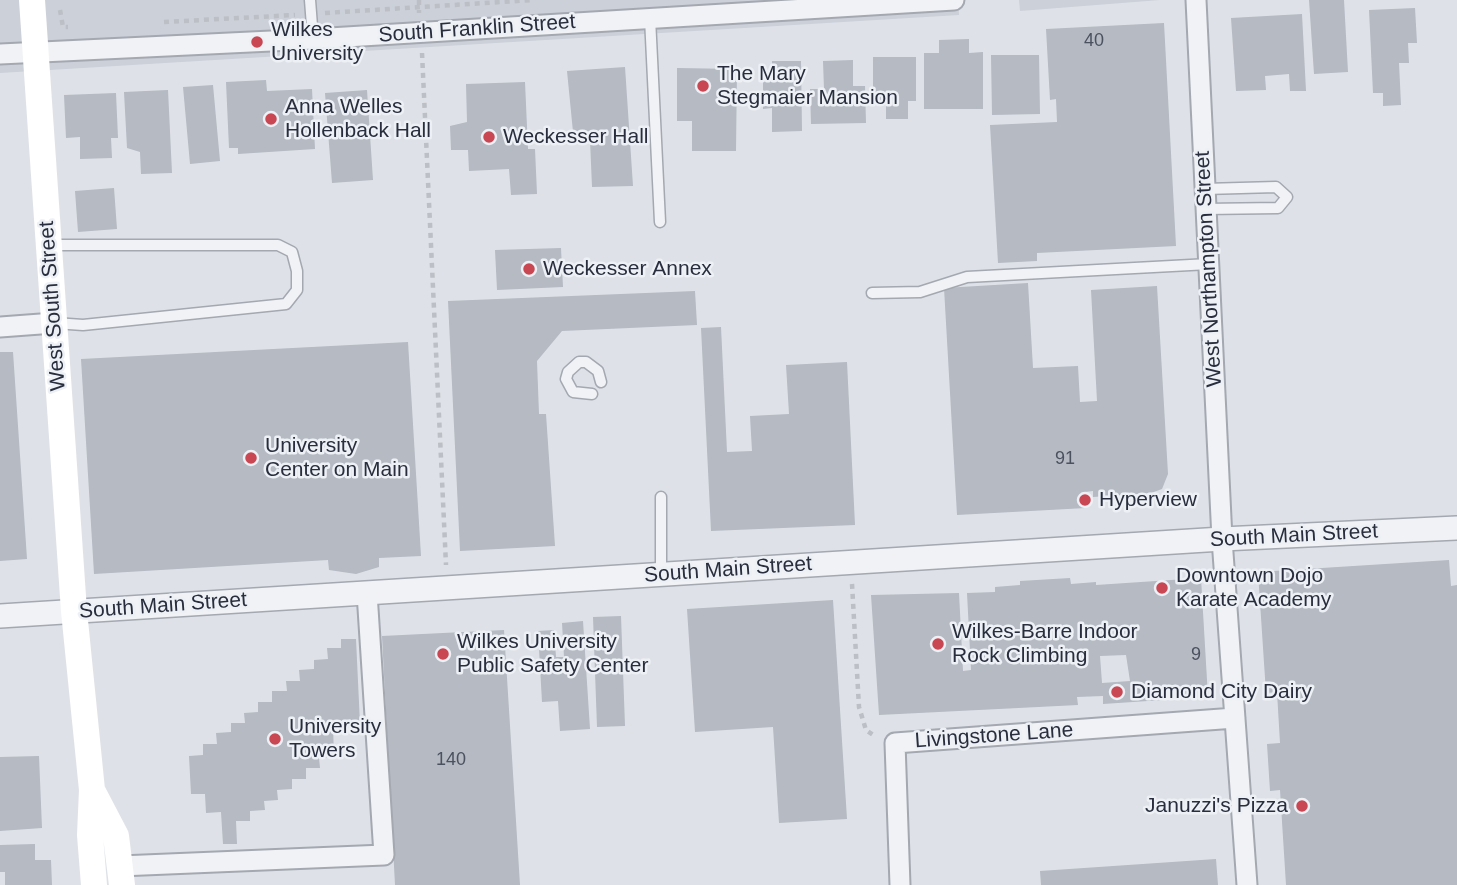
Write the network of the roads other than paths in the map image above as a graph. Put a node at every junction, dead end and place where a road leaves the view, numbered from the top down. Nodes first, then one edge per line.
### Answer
1 (32, 0) edge
2 (310, 0) edge
3 (954, 0) edge
4 (1196, 0) edge
5 (650, 18) junction
6 (313, 39) junction
7 (37, 53) junction
8 (0, 54) edge
9 (1205, 189) junction
10 (1205, 209) junction
11 (660, 222) dead end
12 (49, 245) junction
13 (1209, 264) junction
14 (872, 293) dead end
15 (54, 323) junction
16 (0, 327) edge
17 (601, 382) dead end
18 (592, 394) dead end
19 (661, 497) dead end
20 (1457, 528) edge
21 (1222, 539) junction
22 (661, 574) junction
23 (367, 593) junction
24 (74, 611) junction
25 (0, 616) edge
26 (1235, 718) junction
27 (92, 790) junction
28 (121, 875) edge
29 (94, 885) edge
30 (900, 885) edge
31 (1247, 885) edge

1 - 7 main road, West South Street
2 - 6 lane
3 - 5 street, South Franklin Street
4 - 9 street, West Northampton Street
5 - 6 street, South Franklin Street
5 - 11 lane
6 - 7 street, South Franklin Street
7 - 8 street, South Franklin Street
7 - 12 main road, West South Street
9 - 10 street, West Northampton Street
9 - 10 lane
10 - 13 street, West Northampton Street
12 - 15 main road, West South Street
12 - 15 lane
13 - 14 lane
13 - 21 street, West Northampton Street
15 - 16 street
15 - 24 main road, West South Street
17 - 18 lane
19 - 22 lane
20 - 21 street, South Main Street
21 - 22 street, South Main Street
21 - 26 street, West Northampton Street
22 - 23 street, South Main Street
23 - 24 street, South Main Street
23 - 28 street
24 - 25 street, South Main Street
24 - 27 main road, West South Street
26 - 30 street, Livingstone Lane
26 - 31 street, West Northampton Street
27 - 28 main road
27 - 29 main road

